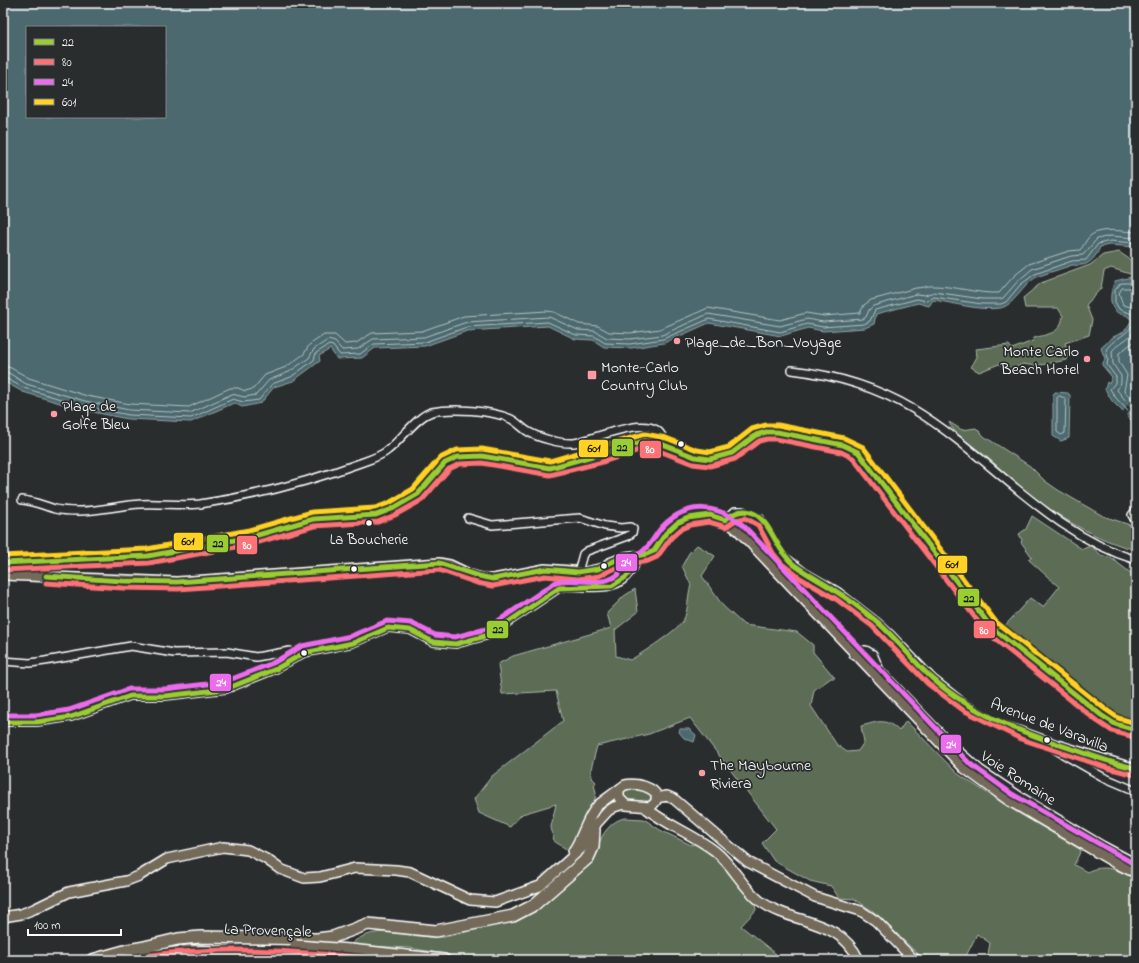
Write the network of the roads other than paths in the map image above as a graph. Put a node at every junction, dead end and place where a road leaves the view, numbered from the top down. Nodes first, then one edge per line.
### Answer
1 (792, 370) dead end
2 (664, 445) junction
3 (22, 500) dead end
4 (1136, 510) edge
5 (468, 518) dead end
6 (725, 520) junction
7 (1136, 522) edge
8 (1136, 560) edge
9 (631, 562) junction
10 (3, 563) edge
11 (578, 572) junction
12 (3, 575) edge
13 (853, 654) junction
14 (298, 656) junction
15 (3, 661) edge
16 (3, 722) edge
17 (1136, 730) edge
18 (1054, 743) junction
19 (1136, 768) edge
20 (619, 791) junction
21 (1136, 791) edge
22 (655, 797) junction
23 (624, 804) junction
24 (646, 808) junction
25 (592, 815) junction
26 (670, 824) junction
27 (592, 835) junction
28 (1136, 863) edge
29 (565, 864) junction
30 (1136, 873) edge
31 (3, 917) edge
32 (388, 927) junction
33 (144, 947) junction
34 (294, 950) junction
35 (351, 956) edge
36 (92, 960) edge
37 (125, 960) edge
38 (206, 960) edge
39 (323, 960) edge
40 (444, 960) edge
41 (859, 960) edge
42 (917, 960) edge

1 - 8 street
2 - 3 street
2 - 10 main road
2 - 17 main road
4 - 7 street
5 - 11 street
6 - 9 main road
6 - 13 main road
6 - 18 street, Avenue de Varavilla
9 - 11 main road
9 - 14 street
11 - 12 main road
13 - 28 street, Voie Romaine
13 - 30 main road
14 - 15 street
14 - 16 street
18 - 19 street, Avenue de Varavilla
18 - 21 street
20 - 22 main road
20 - 23 main road
20 - 25 main road
22 - 24 main road
22 - 26 main road
22 - 42 main road
23 - 24 main road
23 - 27 main road
24 - 26 main road
25 - 27 main road
25 - 29 main road
26 - 41 main road
27 - 29 main road
27 - 32 highway
29 - 31 main road
32 - 33 highway
32 - 39 highway
33 - 34 highway, La Provençale
33 - 36 highway, La Provençale
34 - 35 highway, La Provençale, bridge
34 - 37 highway, La Provençale
35 - 40 highway, La Provençale
37 - 38 highway

